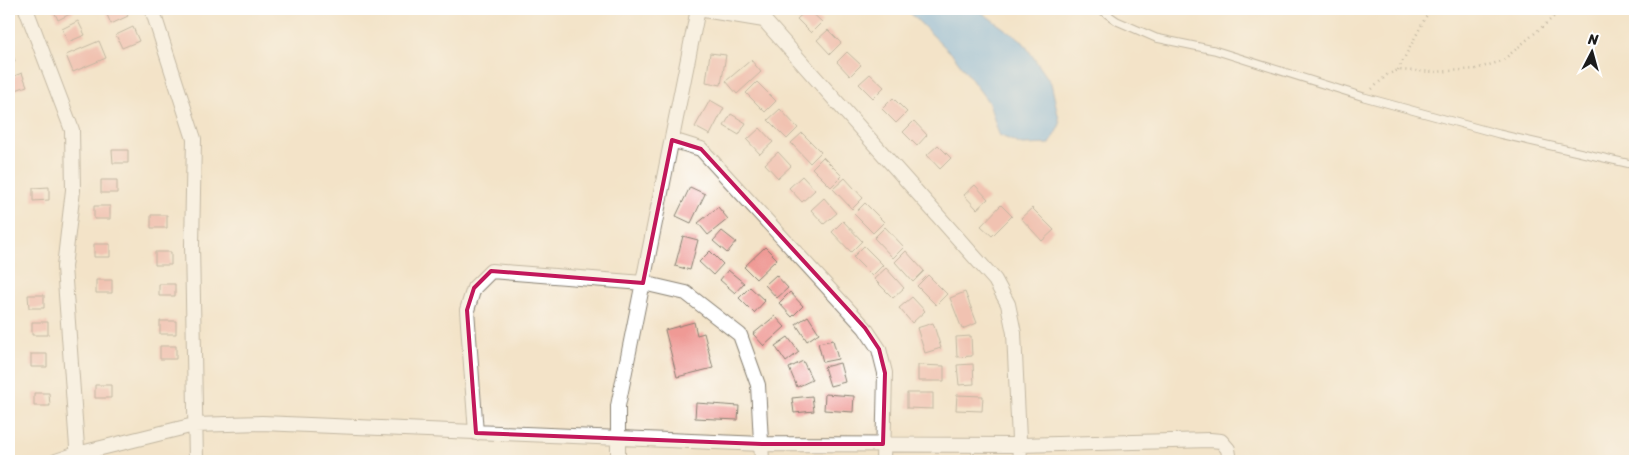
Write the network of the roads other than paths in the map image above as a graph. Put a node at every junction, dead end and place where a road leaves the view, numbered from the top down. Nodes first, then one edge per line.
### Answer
1 (26, 9) edge
2 (152, 9) edge
3 (698, 9) edge
4 (1100, 9) edge
5 (672, 140) junction
6 (1635, 165) edge
7 (643, 283) junction
8 (194, 425) junction
9 (476, 433) junction
10 (618, 439) junction
11 (762, 444) junction
12 (883, 444) junction
13 (1020, 445) junction
14 (77, 457) edge
15 (56, 461) edge
16 (196, 461) edge
17 (618, 461) edge
18 (762, 461) edge
19 (883, 461) edge
20 (1020, 461) edge
21 (1230, 461) edge

1 - 14 street
2 - 8 street
3 - 5 street
3 - 13 street
4 - 6 lane
5 - 7 street
5 - 12 street
7 - 9 street
7 - 10 street
7 - 11 street
8 - 9 street
8 - 14 street
8 - 16 street
9 - 10 street
10 - 11 street
10 - 17 street
11 - 12 street
11 - 18 street
12 - 13 street
12 - 19 street
13 - 20 street
13 - 21 street
14 - 15 street

